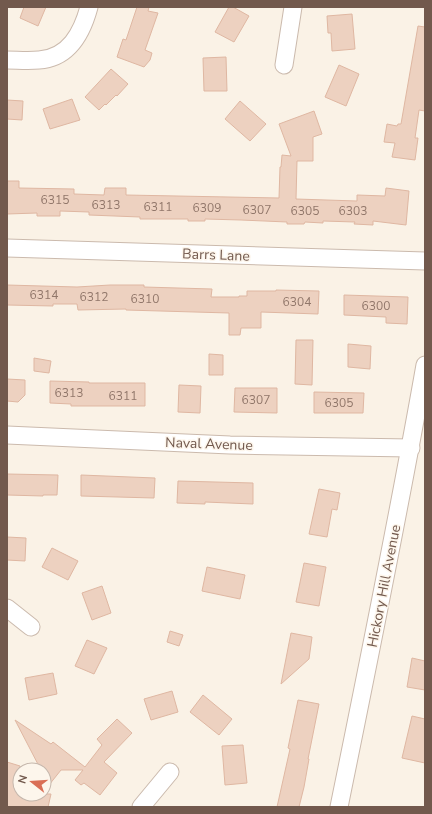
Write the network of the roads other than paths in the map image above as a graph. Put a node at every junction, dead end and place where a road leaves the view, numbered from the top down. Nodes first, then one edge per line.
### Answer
1 (89, 7) edge
2 (293, 7) edge
3 (7, 60) edge
4 (284, 65) dead end
5 (7, 248) edge
6 (425, 261) edge
7 (425, 365) edge
8 (7, 435) edge
9 (410, 448) junction
10 (7, 608) edge
11 (31, 627) dead end
12 (170, 772) dead end
13 (141, 807) edge
14 (339, 807) edge

1 - 3 street
2 - 4 street
5 - 6 street, Barrs Lane
7 - 9 street, Hickory Hill Avenue
8 - 9 street, Naval Avenue
9 - 14 street, Hickory Hill Avenue
10 - 11 street
12 - 13 street

